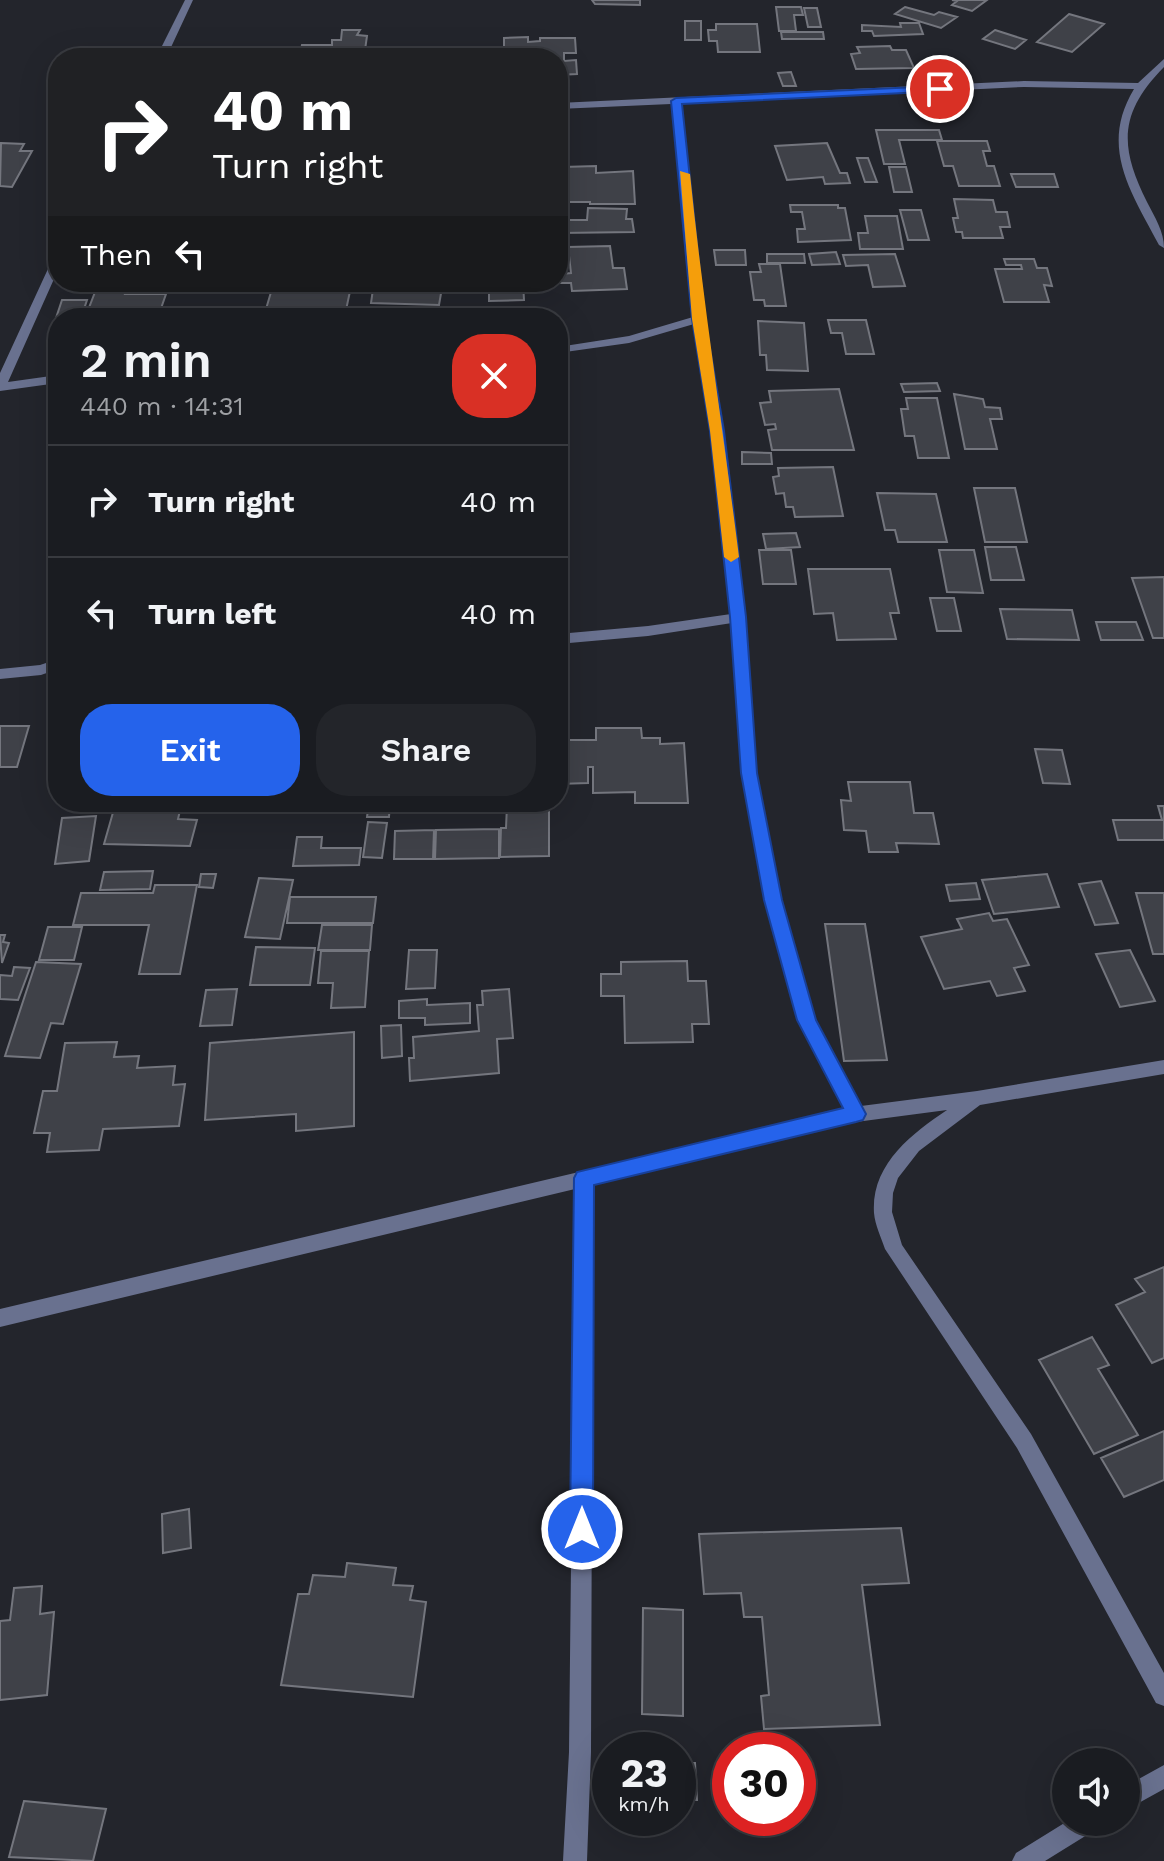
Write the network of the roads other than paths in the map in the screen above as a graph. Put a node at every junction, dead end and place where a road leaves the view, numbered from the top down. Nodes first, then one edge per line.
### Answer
1 (189, 0) edge
2 (166, 48) edge
3 (1164, 62) edge
4 (1137, 86) junction
5 (676, 101) junction
6 (568, 106) edge
7 (1164, 245) edge
8 (48, 280) edge
9 (699, 319) junction
10 (568, 349) edge
11 (48, 380) edge
12 (0, 386) edge
13 (738, 617) junction
14 (568, 638) edge
15 (48, 668) edge
16 (0, 674) edge
17 (1164, 1067) edge
18 (977, 1098) junction
19 (856, 1114) junction
20 (584, 1178) junction
21 (0, 1318) edge
22 (1164, 1695) edge
23 (1164, 1776) edge
24 (1140, 1791) edge
25 (1064, 1836) edge
26 (575, 1861) edge
27 (1024, 1861) edge

1 - 2 street
3 - 4 street
4 - 5 street
4 - 7 street
5 - 6 street
5 - 9 street
8 - 12 street
9 - 10 street
9 - 13 street
11 - 12 street
13 - 14 street
13 - 19 street
15 - 16 street
17 - 18 street
18 - 19 street
18 - 22 street
19 - 20 street
20 - 21 street
20 - 26 street
23 - 24 street
25 - 27 street

